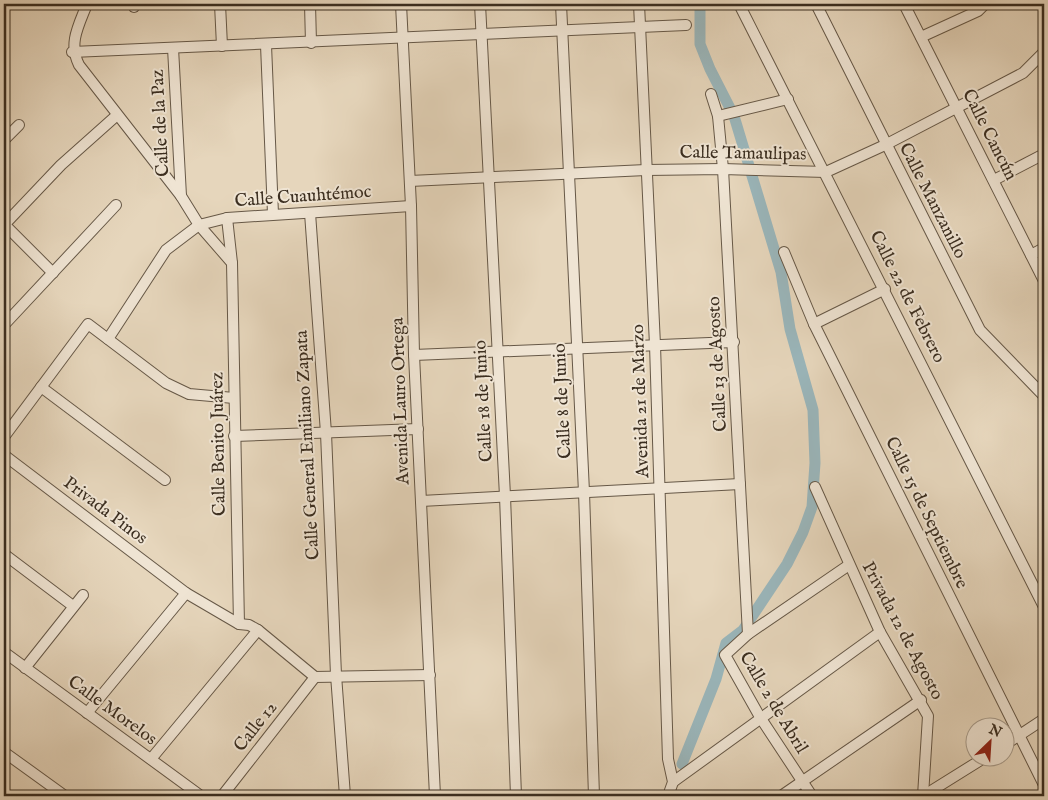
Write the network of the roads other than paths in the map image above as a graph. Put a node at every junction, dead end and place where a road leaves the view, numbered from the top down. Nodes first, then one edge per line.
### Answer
1 (87, 4) edge
2 (220, 4) edge
3 (310, 4) edge
4 (401, 4) edge
5 (480, 4) edge
6 (561, 4) edge
7 (639, 4) edge
8 (739, 4) edge
9 (816, 4) edge
10 (904, 4) edge
11 (985, 4) edge
12 (686, 25) dead end
13 (640, 27) junction
14 (562, 30) junction
15 (482, 34) junction
16 (402, 37) junction
17 (921, 37) junction
18 (311, 42) junction
19 (266, 45) junction
20 (222, 46) junction
21 (174, 48) junction
22 (72, 52) junction
23 (1044, 52) edge
24 (711, 94) dead end
25 (788, 99) junction
26 (958, 109) junction
27 (116, 116) junction
28 (718, 116) junction
29 (19, 124) dead end
30 (4, 140) edge
31 (885, 145) junction
32 (1044, 154) edge
33 (723, 169) junction
34 (646, 170) junction
35 (826, 172) junction
36 (568, 174) junction
37 (490, 177) junction
38 (994, 180) junction
39 (410, 181) junction
40 (181, 196) junction
41 (116, 205) dead end
42 (411, 206) junction
43 (310, 213) junction
44 (273, 214) junction
45 (227, 218) junction
46 (4, 225) edge
47 (199, 225) junction
48 (1044, 248) edge
49 (784, 252) dead end
50 (1032, 255) junction
51 (232, 263) junction
52 (53, 273) junction
53 (1044, 281) edge
54 (885, 289) junction
55 (814, 324) junction
56 (4, 325) edge
57 (108, 339) junction
58 (734, 342) junction
59 (656, 345) junction
60 (577, 349) junction
61 (498, 352) junction
62 (414, 355) junction
63 (41, 387) junction
64 (1044, 396) edge
65 (234, 398) junction
66 (418, 429) junction
67 (326, 433) junction
68 (234, 436) junction
69 (4, 437) edge
70 (4, 455) edge
71 (165, 480) dead end
72 (740, 484) junction
73 (815, 487) dead end
74 (660, 489) junction
75 (584, 492) junction
76 (505, 496) junction
77 (421, 501) junction
78 (4, 554) edge
79 (849, 565) junction
80 (186, 593) junction
81 (83, 595) dead end
82 (73, 606) junction
83 (1044, 606) edge
84 (239, 624) junction
85 (748, 629) junction
86 (258, 630) junction
87 (880, 632) junction
88 (4, 652) edge
89 (25, 668) junction
90 (336, 675) junction
91 (430, 675) junction
92 (316, 677) junction
93 (921, 700) junction
94 (87, 713) junction
95 (760, 717) junction
96 (1044, 719) edge
97 (1019, 735) junction
98 (1016, 737) edge
99 (4, 752) edge
100 (151, 759) junction
101 (968, 768) edge
102 (802, 781) junction
103 (673, 782) junction
104 (1044, 785) edge
105 (65, 796) edge
106 (200, 796) edge
107 (222, 796) edge
108 (345, 796) edge
109 (435, 796) edge
110 (516, 796) edge
111 (594, 796) edge
112 (668, 796) edge
113 (781, 796) edge
114 (812, 796) edge
115 (923, 796) edge

1 - 22 street
2 - 20 street
3 - 18 street
4 - 16 street, Avenida Lauro Ortega
5 - 15 street, Calle 18 de Junio
6 - 14 street, Calle 8 de Junio
7 - 13 street, Avenida 21 de Marzo
8 - 25 street, Calle 22 de Febrero
9 - 31 street, Calle Manzanillo
10 - 17 street, Calle Cancún
11 - 17 street
12 - 13 street
13 - 14 street
13 - 34 street, Avenida 21 de Marzo
14 - 15 street
14 - 36 street, Calle 8 de Junio
15 - 16 street
15 - 37 street, Calle 18 de Junio
16 - 18 street
16 - 39 street, Avenida Lauro Ortega
17 - 26 street, Calle Cancún
18 - 19 street
19 - 20 street
19 - 44 street
20 - 21 street
21 - 22 street
21 - 40 street, Calle de la Paz
22 - 27 street
23 - 26 street, Calle Tamaulipas
24 - 28 street, Calle 13 de Agosto
25 - 28 street
25 - 35 street, Calle 22 de Febrero
26 - 31 street, Calle Tamaulipas
26 - 38 street, Calle Cancún
27 - 40 street
27 - 46 street
28 - 33 street, Calle 13 de Agosto
29 - 30 street
31 - 35 street, Calle Tamaulipas
31 - 64 street, Calle Manzanillo
32 - 38 street
33 - 34 street, Calle Tamaulipas
33 - 35 street, Calle Tamaulipas
33 - 58 street, Calle 13 de Agosto
34 - 36 street, Calle Tamaulipas
34 - 59 street, Avenida 21 de Marzo
35 - 54 street, Calle 22 de Febrero
36 - 37 street, Calle Tamaulipas
36 - 60 street, Calle 8 de Junio
37 - 39 street, Calle Tamaulipas
37 - 61 street, Calle 18 de Junio
38 - 50 street, Calle Cancún
39 - 42 street, Avenida Lauro Ortega
40 - 47 street
41 - 52 street
42 - 43 street, Calle Cuauhtémoc
42 - 62 street, Avenida Lauro Ortega
43 - 44 street, Calle Cuauhtémoc
43 - 67 street, Calle General Emiliano Zapata
44 - 45 street, Calle Cuauhtémoc
45 - 47 street, Calle Cuauhtémoc
45 - 51 street, Calle Benito Juárez
46 - 52 street
47 - 51 street
47 - 57 street
48 - 50 street
49 - 55 street, Calle 15 de Septiembre
50 - 53 street, Calle Cancún
51 - 65 street, Calle Benito Juárez
52 - 56 street
54 - 55 street
54 - 83 street, Calle 22 de Febrero
55 - 97 street, Calle 15 de Septiembre
57 - 63 street
57 - 65 street
58 - 59 street
58 - 72 street, Calle 13 de Agosto
59 - 60 street
59 - 74 street, Avenida 21 de Marzo
60 - 61 street
60 - 75 street, Calle 8 de Junio
61 - 62 street
61 - 76 street, Calle 18 de Junio
62 - 66 street, Avenida Lauro Ortega
63 - 69 street
63 - 71 street
65 - 68 street, Calle Benito Juárez
66 - 67 street
66 - 77 street, Avenida Lauro Ortega
67 - 68 street
67 - 90 street, Calle General Emiliano Zapata
68 - 84 street, Calle Benito Juárez
70 - 80 street, Privada Pinos
72 - 74 street
72 - 85 street, Calle 13 de Agosto
73 - 79 street, Privada 12 de Agosto
74 - 75 street
74 - 103 street, Avenida 21 de Marzo
75 - 76 street
75 - 111 street, Calle 8 de Junio
76 - 77 street
76 - 110 street, Calle 18 de Junio
77 - 91 street, Avenida Lauro Ortega
78 - 82 street
79 - 85 street, Calle 2 de Abril
79 - 87 street, Privada 12 de Agosto
80 - 84 street, Privada Pinos
80 - 94 street
81 - 82 street
82 - 89 street
84 - 86 street, Privada Pinos
85 - 95 street, Calle 2 de Abril
86 - 92 street
86 - 100 street
87 - 93 street, Privada 12 de Agosto
87 - 95 street
88 - 89 street, Calle Morelos
89 - 94 street, Calle Morelos
90 - 91 street
90 - 92 street
90 - 108 street, Calle General Emiliano Zapata
91 - 109 street, Avenida Lauro Ortega
92 - 107 street, Calle 12
93 - 102 street
93 - 115 street, Privada 12 de Agosto
94 - 100 street, Calle Morelos
95 - 102 street, Calle 2 de Abril
95 - 103 street
96 - 97 street
97 - 98 street
97 - 104 street, Calle 15 de Septiembre
99 - 105 street
100 - 106 street, Calle Morelos
101 - 115 street
102 - 113 street
102 - 114 street, Calle 2 de Abril
103 - 112 street

